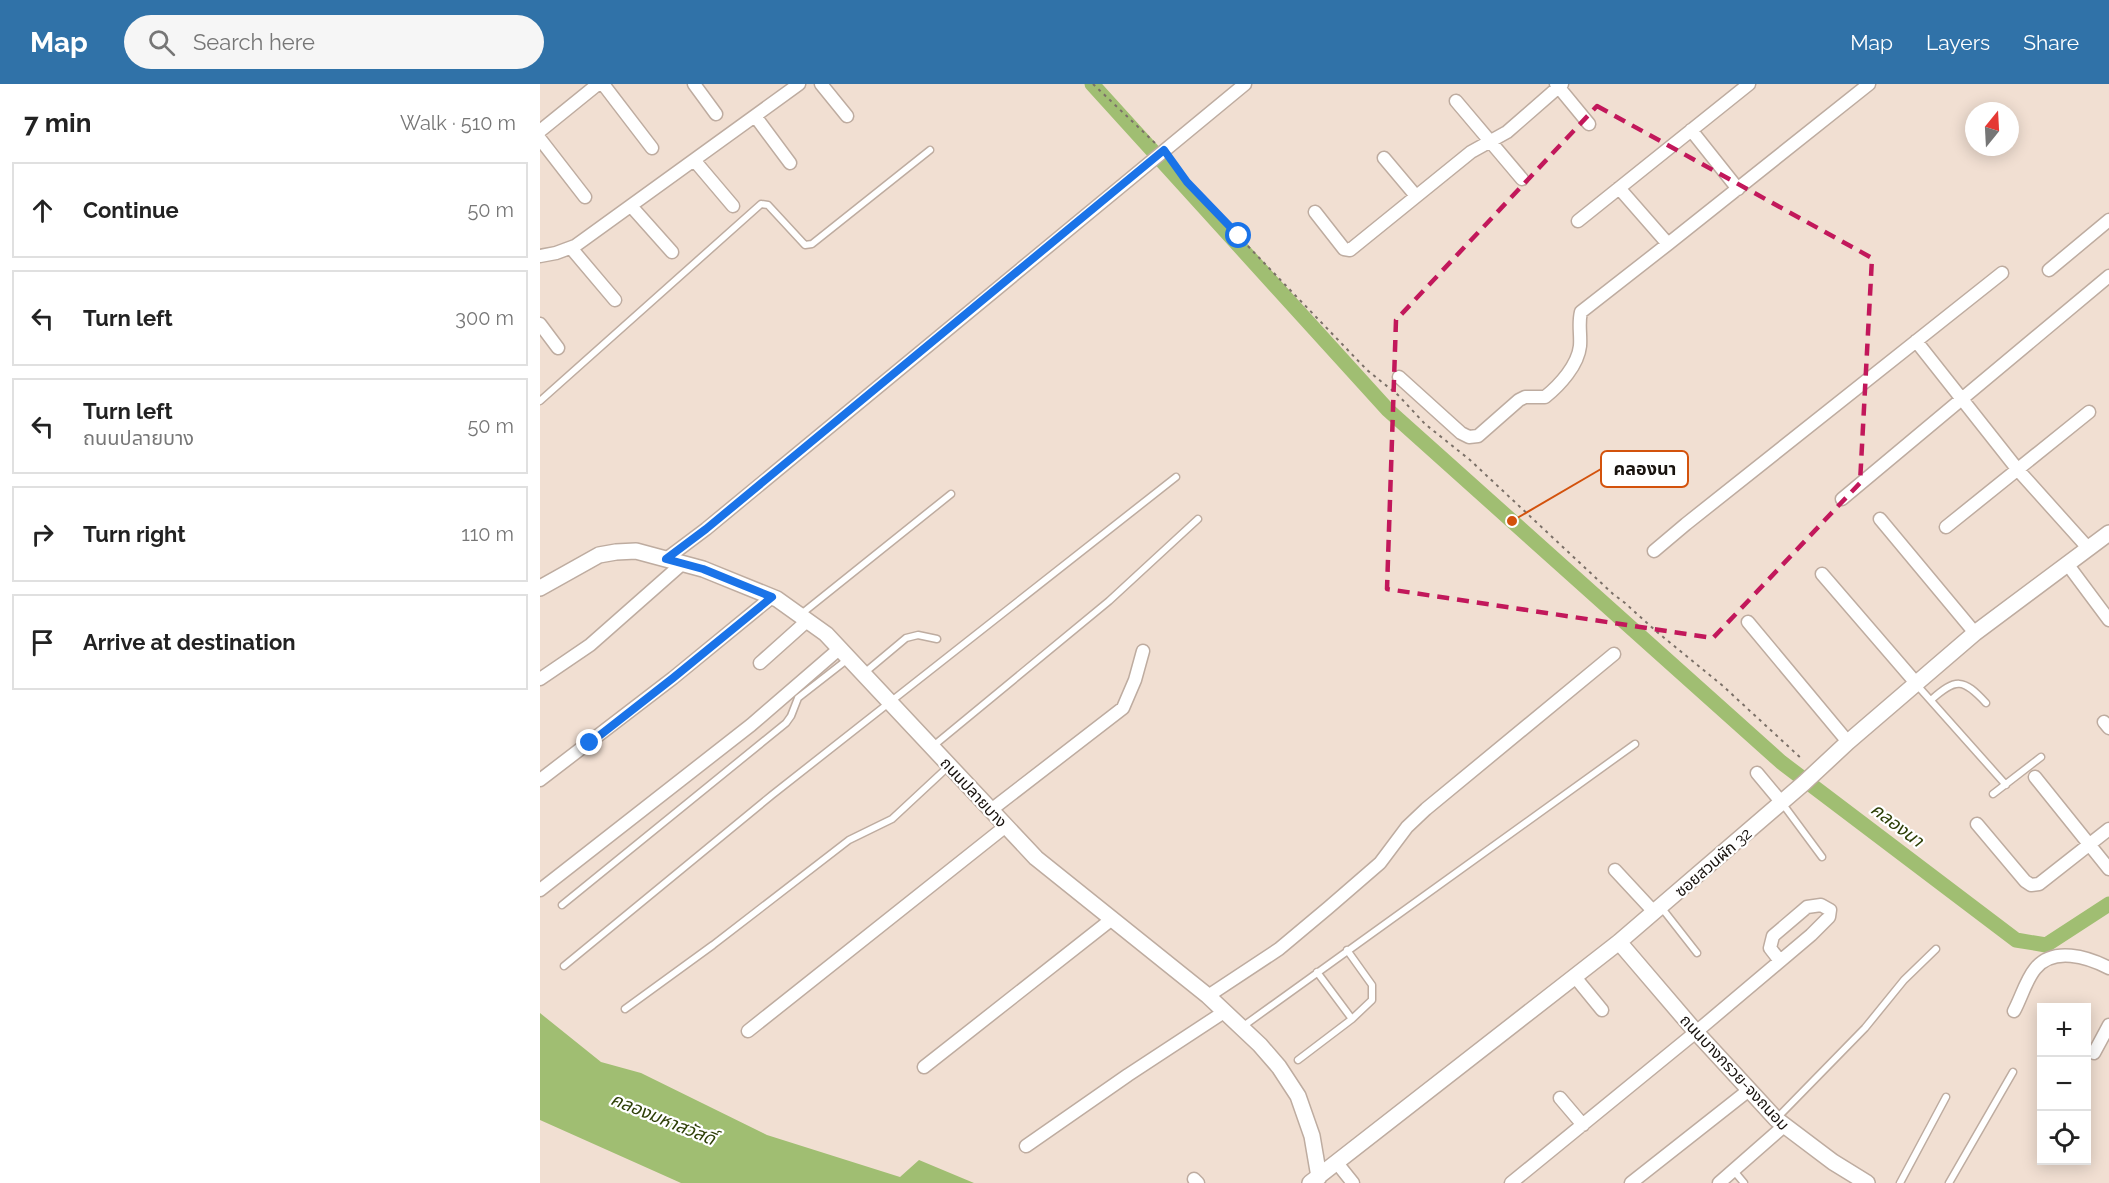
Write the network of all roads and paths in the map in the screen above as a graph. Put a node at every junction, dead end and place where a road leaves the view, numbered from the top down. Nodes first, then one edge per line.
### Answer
1 (598, 84) edge
2 (603, 84) edge
3 (694, 84) edge
4 (799, 84) edge
5 (821, 84) edge
6 (1093, 84) edge
7 (1245, 84) edge
8 (1749, 84) edge
9 (1869, 84) edge
10 (1559, 85) edge
11 (1456, 101) dead end
12 (716, 114) dead end
13 (755, 116) junction
14 (848, 116) dead end
15 (1589, 124) dead end
16 (1691, 130) junction
17 (540, 131) edge
18 (540, 139) edge
19 (1490, 141) junction
20 (652, 148) dead end
21 (930, 150) dead end
22 (1162, 151) junction
23 (1384, 158) dead end
24 (694, 160) junction
25 (790, 163) dead end
26 (1522, 180) dead end
27 (1619, 188) junction
28 (1738, 189) junction
29 (1416, 196) junction
30 (585, 197) dead end
31 (631, 206) junction
32 (733, 206) dead end
33 (1315, 212) dead end
34 (2109, 220) edge
35 (1578, 221) dead end
36 (1668, 244) junction
37 (571, 248) junction
38 (672, 252) dead end
39 (540, 256) edge
40 (2049, 270) dead end
41 (2002, 273) dead end
42 (2109, 276) edge
43 (615, 300) dead end
44 (540, 324) edge
45 (1916, 341) junction
46 (558, 348) dead end
47 (1399, 377) dead end
48 (540, 400) edge
49 (1961, 400) junction
50 (2089, 412) dead end
51 (2018, 470) junction
52 (1176, 477) dead end
53 (951, 495) dead end
54 (1842, 500) dead end
55 (1198, 519) dead end
56 (1880, 519) dead end
57 (1946, 527) dead end
58 (2109, 533) edge
59 (2089, 549) junction
60 (1654, 551) dead end
61 (666, 559) junction
62 (684, 564) junction
63 (2068, 565) junction
64 (1821, 574) dead end
65 (540, 588) edge
66 (772, 597) junction
67 (804, 618) junction
68 (2109, 620) edge
69 (1748, 622) dead end
70 (1975, 633) junction
71 (937, 639) dead end
72 (1143, 651) dead end
73 (844, 654) junction
74 (1614, 654) dead end
75 (760, 663) dead end
76 (863, 674) junction
77 (540, 679) edge
78 (1916, 683) junction
79 (1930, 700) junction
80 (889, 702) junction
81 (1986, 703) dead end
82 (1848, 742) junction
83 (1635, 744) dead end
84 (932, 747) junction
85 (2041, 757) dead end
86 (1803, 760) dead end
87 (950, 766) junction
88 (1757, 772) dead end
89 (2035, 777) dead end
90 (540, 780) edge
91 (2006, 784) junction
92 (1993, 794) dead end
93 (1782, 803) junction
94 (991, 810) junction
95 (1977, 824) dead end
96 (1005, 826) junction
97 (2109, 829) edge
98 (2088, 844) junction
99 (1822, 857) dead end
100 (2109, 869) edge
101 (1615, 870) dead end
102 (540, 890) edge
103 (562, 905) dead end
104 (1657, 910) junction
105 (1112, 919) junction
106 (1619, 942) junction
107 (1936, 948) dead end
108 (1347, 951) junction
109 (1697, 953) dead end
110 (1780, 961) junction
111 (564, 966) dead end
112 (2109, 968) edge
113 (1317, 972) junction
114 (1575, 977) junction
115 (1208, 996) junction
116 (625, 1010) dead end
117 (1602, 1010) dead end
118 (2014, 1011) dead end
119 (1224, 1012) junction
120 (1352, 1019) junction
121 (2109, 1024) edge
122 (1241, 1028) junction
123 (748, 1031) dead end
124 (1696, 1032) junction
125 (2094, 1053) dead end
126 (1298, 1060) dead end
127 (924, 1068) dead end
128 (2013, 1072) dead end
129 (1749, 1090) junction
130 (1560, 1098) dead end
131 (1946, 1098) dead end
132 (1780, 1123) junction
133 (1583, 1125) junction
134 (1026, 1146) dead end
135 (1337, 1163) junction
136 (1734, 1171) junction
137 (1314, 1180) edge
138 (1353, 1183) edge
139 (1511, 1183) edge
140 (1631, 1183) edge
141 (1719, 1183) edge
142 (1744, 1183) edge
143 (1866, 1183) edge
144 (1900, 1183) edge
145 (1949, 1183) edge

1 - 17 street
2 - 20 street
3 - 12 street
4 - 13 street
5 - 14 street
6 - 22 path
7 - 22 street
8 - 16 street
9 - 28 street
10 - 15 street
10 - 19 street
11 - 19 street
13 - 24 street
13 - 25 street
16 - 27 street
16 - 28 street
18 - 30 street
19 - 26 street
19 - 29 street
21 - 48 lane
22 - 61 street
22 - 86 path
23 - 29 street
24 - 31 street
24 - 32 street
27 - 35 street
27 - 36 street
28 - 36 street
29 - 33 street
31 - 37 street
31 - 38 street
34 - 40 street
36 - 47 street
37 - 39 street
37 - 43 street
41 - 45 street
42 - 49 street
44 - 46 street
45 - 49 street
45 - 60 street
49 - 51 street
49 - 54 street
50 - 51 street
51 - 57 street
51 - 59 street
52 - 80 lane
53 - 67 lane
55 - 84 lane
56 - 70 street
58 - 59 street, ซอยสวนผัก 32
59 - 63 street, ซอยสวนผัก 32
61 - 62 street, ถนนปลายบาง
61 - 65 street, ถนนปลายบาง
62 - 66 street, ถนนปลายบาง
62 - 77 street
63 - 68 street
63 - 70 street, ซอยสวนผัก 32
64 - 78 street
66 - 67 street, ถนนปลายบาง
66 - 90 street
67 - 73 street, ถนนปลายบาง
67 - 75 street
69 - 82 street
70 - 78 street, ซอยสวนผัก 32
71 - 76 lane
72 - 94 street
73 - 76 street, ถนนปลายบาง
73 - 102 street
73 - 103 lane
74 - 115 street
76 - 80 street, ถนนปลายบาง
78 - 79 lane
78 - 82 street, ซอยสวนผัก 32
79 - 81 lane
79 - 91 lane
80 - 84 street, ถนนปลายบาง
80 - 111 lane
82 - 93 street, ซอยสวนผัก 32
83 - 108 lane
84 - 87 street, ถนนปลายบาง
85 - 91 lane
87 - 94 street, ถนนปลายบาง
87 - 116 lane
88 - 93 street
89 - 98 street
91 - 92 lane
93 - 99 lane
93 - 104 street, ซอยสวนผัก 32
94 - 96 street, ถนนปลายบาง
95 - 98 street
96 - 105 street, ถนนปลายบาง
96 - 123 street
97 - 98 street
98 - 100 street
101 - 104 street
104 - 106 street, ซอยสวนผัก 32
104 - 109 lane
105 - 115 street, ถนนปลายบาง
105 - 127 street
106 - 114 street, ซอยสวนผัก 32
106 - 124 street, ถนนบางกรวย-จงถนอม
107 - 132 lane
108 - 113 lane
108 - 120 lane
110 - 110 street
110 - 124 street
112 - 118 street
113 - 120 lane
113 - 122 lane
114 - 117 street
114 - 135 street, ซอยสวนผัก 32
115 - 119 street, ถนนปลายบาง
119 - 122 street, ถนนปลายบาง
119 - 134 street
120 - 126 lane
121 - 125 street
122 - 137 street, ถนนปลายบาง
124 - 129 street, ถนนบางกรวย-จงถนอม
124 - 133 street
128 - 145 lane
129 - 132 street, ถนนบางกรวย-จงถนอม
129 - 140 street
130 - 133 street
131 - 144 lane
132 - 136 street
132 - 143 street, ถนนบางกรวย-จงถนอม
133 - 139 street
135 - 137 street, ซอยสวนผัก 32
135 - 138 street
136 - 141 street
136 - 142 lane

